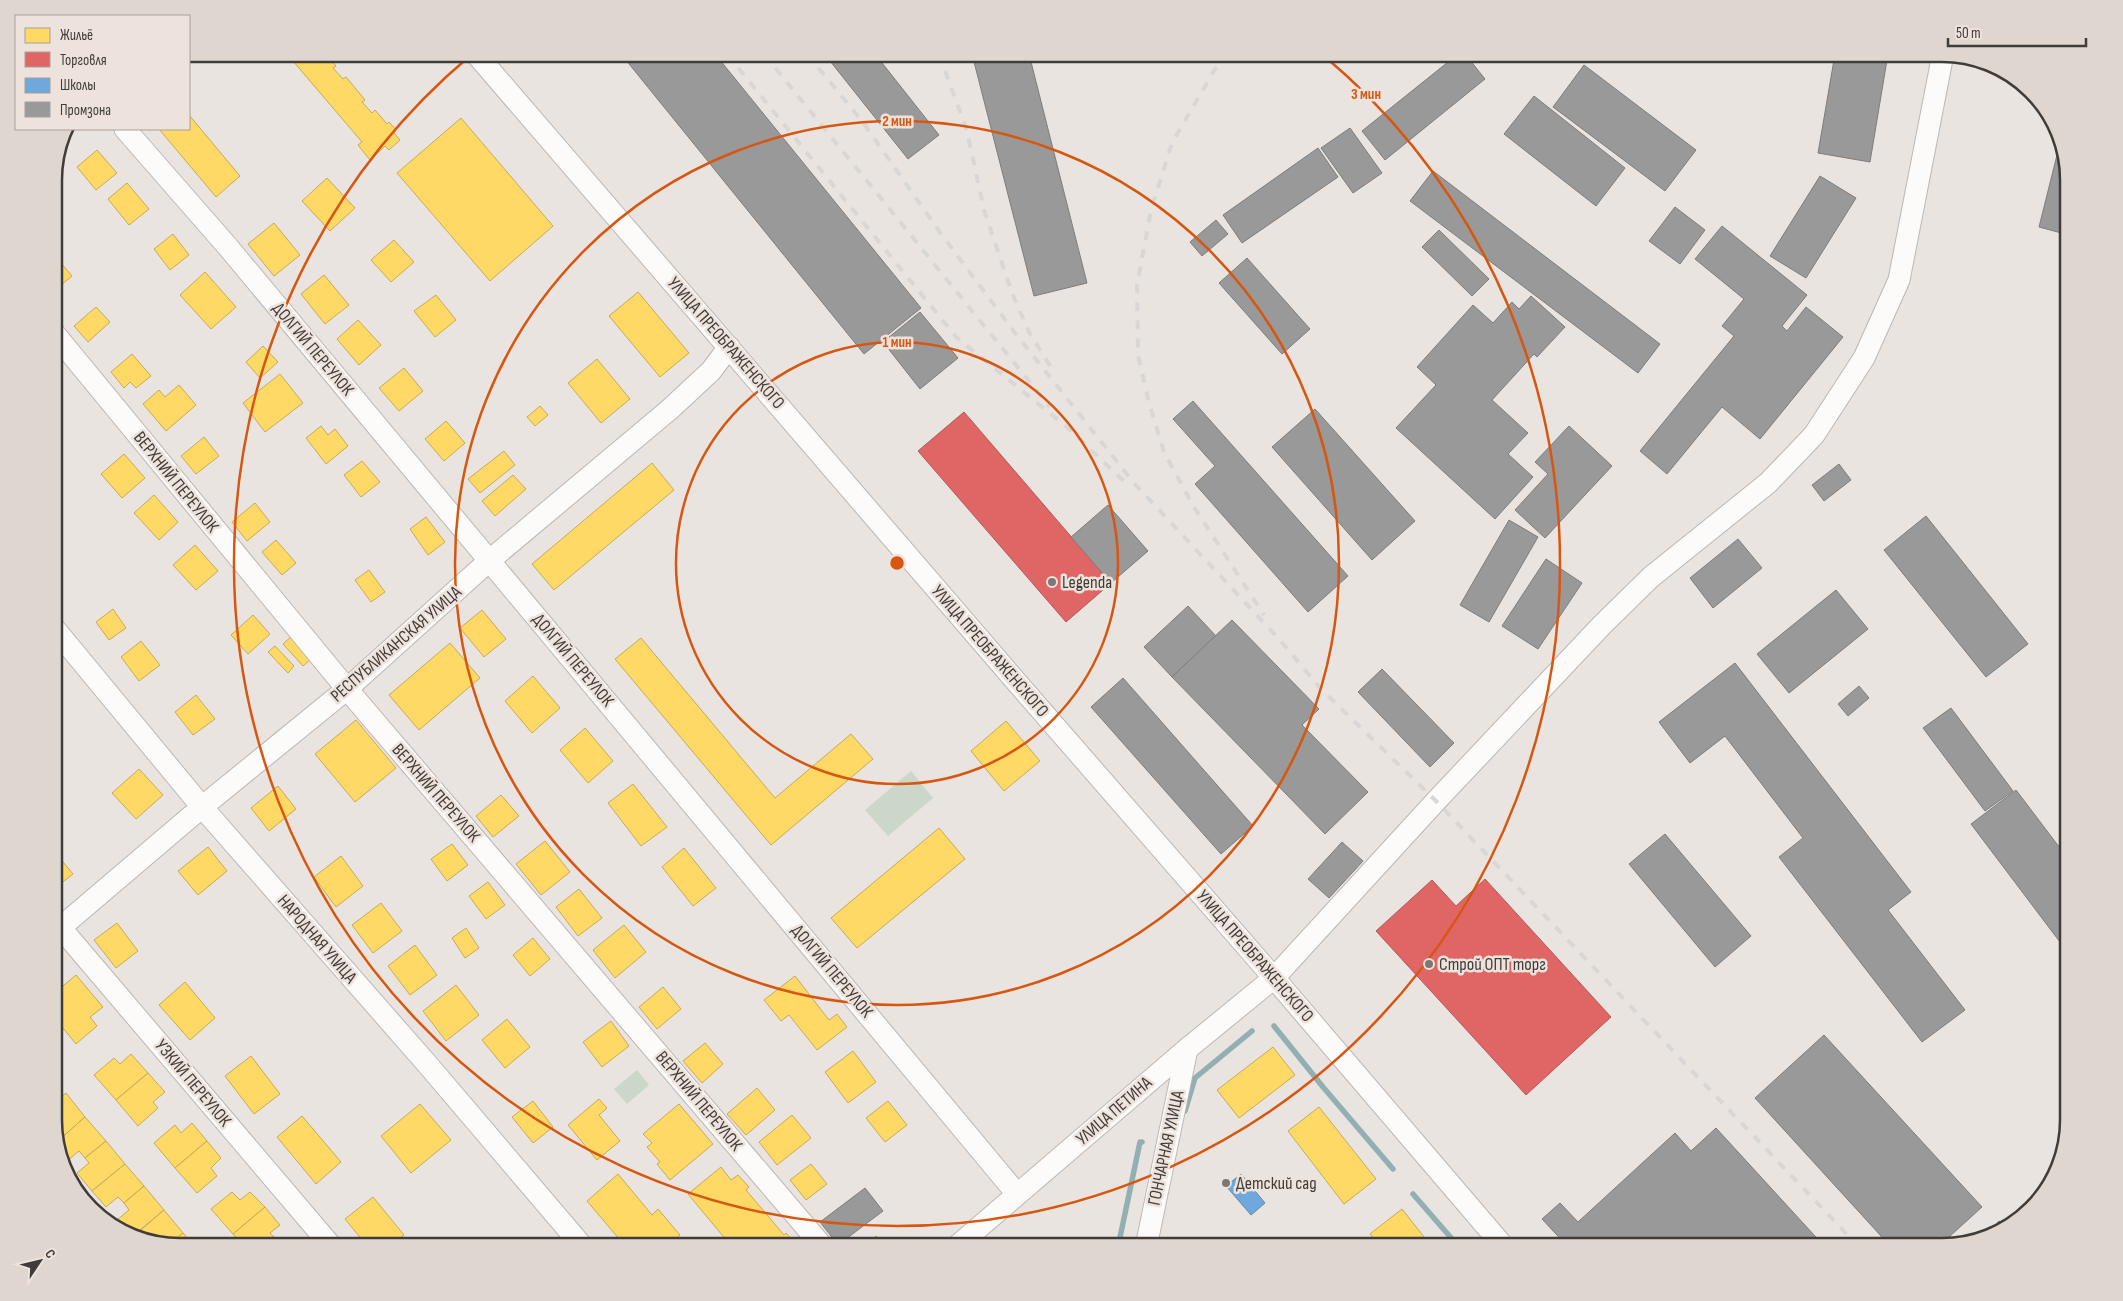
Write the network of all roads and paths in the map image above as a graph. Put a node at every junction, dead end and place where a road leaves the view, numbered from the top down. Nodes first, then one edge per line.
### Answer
1 (483, 62) edge
2 (1941, 62) edge
3 (126, 130) edge
4 (63, 344) edge
5 (729, 347) junction
6 (490, 560) junction
7 (63, 639) edge
8 (346, 689) junction
9 (202, 807) junction
10 (63, 921) edge
11 (63, 935) edge
12 (1274, 978) junction
13 (1187, 1049) junction
14 (1017, 1194) junction
15 (324, 1238) edge
16 (575, 1238) edge
17 (815, 1238) edge
18 (966, 1238) edge
19 (1148, 1238) edge
20 (1496, 1238) edge

1 - 5 street, УЛИЦА ПРЕОБРАЖЕНСКОГО
2 - 12 street, УЛИЦА ПЕТИНА
3 - 6 street, ДОЛГИЙ ПЕРЕУЛОК
4 - 8 street, ВЕРХНИЙ ПЕРЕУЛОК
5 - 6 street, РЕСПУБЛИКАНСКАЯ УЛИЦА
5 - 12 street, УЛИЦА ПРЕОБРАЖЕНСКОГО
6 - 8 street, РЕСПУБЛИКАНСКАЯ УЛИЦА
6 - 14 street, ДОЛГИЙ ПЕРЕУЛОК
7 - 9 street, НАРОДНАЯ УЛИЦА
8 - 9 street, РЕСПУБЛИКАНСКАЯ УЛИЦА
8 - 17 street, ВЕРХНИЙ ПЕРЕУЛОК
9 - 10 street, РЕСПУБЛИКАНСКАЯ УЛИЦА
9 - 16 street, НАРОДНАЯ УЛИЦА
11 - 15 street, УЗКИЙ ПЕРЕУЛОК
12 - 13 street, УЛИЦА ПЕТИНА
12 - 20 street, УЛИЦА ПРЕОБРАЖЕНСКОГО
13 - 14 street, УЛИЦА ПЕТИНА
13 - 19 street, ГОНЧАРНАЯ УЛИЦА
14 - 18 street, УЛИЦА ПЕТИНА

